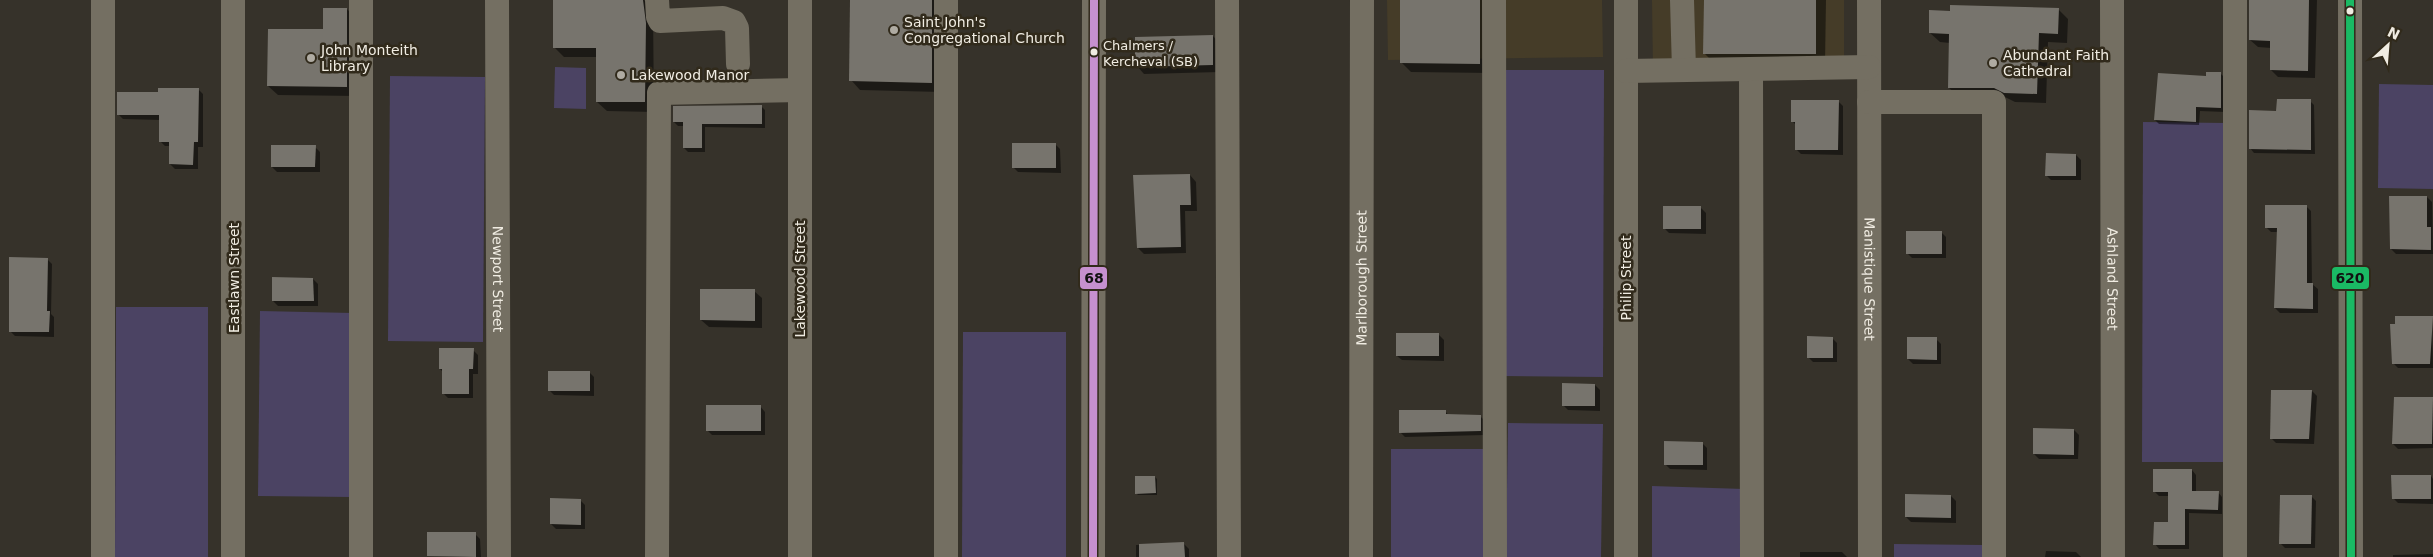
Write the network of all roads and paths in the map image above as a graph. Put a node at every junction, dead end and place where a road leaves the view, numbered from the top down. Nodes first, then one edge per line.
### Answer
1 (103, 0) edge
2 (233, 0) edge
3 (361, 0) edge
4 (496, 0) edge
5 (657, 0) edge
6 (800, 0) edge
7 (946, 0) edge
8 (1094, 0) edge
9 (1227, 0) edge
10 (1362, 0) edge
11 (1494, 0) edge
12 (1626, 0) edge
13 (1682, 0) edge
14 (1870, 0) edge
15 (2112, 0) edge
16 (2235, 0) edge
17 (2350, 0) edge
18 (738, 64) dead end
19 (1870, 67) junction
20 (1751, 69) junction
21 (1684, 70) junction
22 (1626, 71) junction
23 (800, 90) junction
24 (1869, 102) junction
25 (103, 557) edge
26 (233, 557) edge
27 (361, 557) edge
28 (499, 557) edge
29 (657, 557) edge
30 (800, 557) edge
31 (946, 557) edge
32 (1093, 557) edge
33 (1229, 557) edge
34 (1361, 557) edge
35 (1495, 557) edge
36 (1626, 557) edge
37 (1752, 557) edge
38 (1870, 557) edge
39 (1994, 557) edge
40 (2113, 557) edge
41 (2236, 557) edge
42 (2351, 557) edge

1 - 25 street
2 - 26 street, Eastlawn Street
3 - 27 street
4 - 28 street, Newport Street
5 - 18 street
6 - 23 street, Lakewood Street
7 - 31 street
8 - 32 street
9 - 33 street
10 - 34 street, Marlborough Street
11 - 35 street
12 - 22 street, Philip Street
13 - 21 street
14 - 19 street, Manistique Street
15 - 40 street, Ashland Street
16 - 41 street
17 - 42 street
19 - 20 street
19 - 24 street, Manistique Street
20 - 21 street
20 - 37 street
21 - 22 street
22 - 36 street, Philip Street
23 - 29 street
23 - 30 street, Lakewood Street
24 - 38 street, Manistique Street
24 - 39 street

